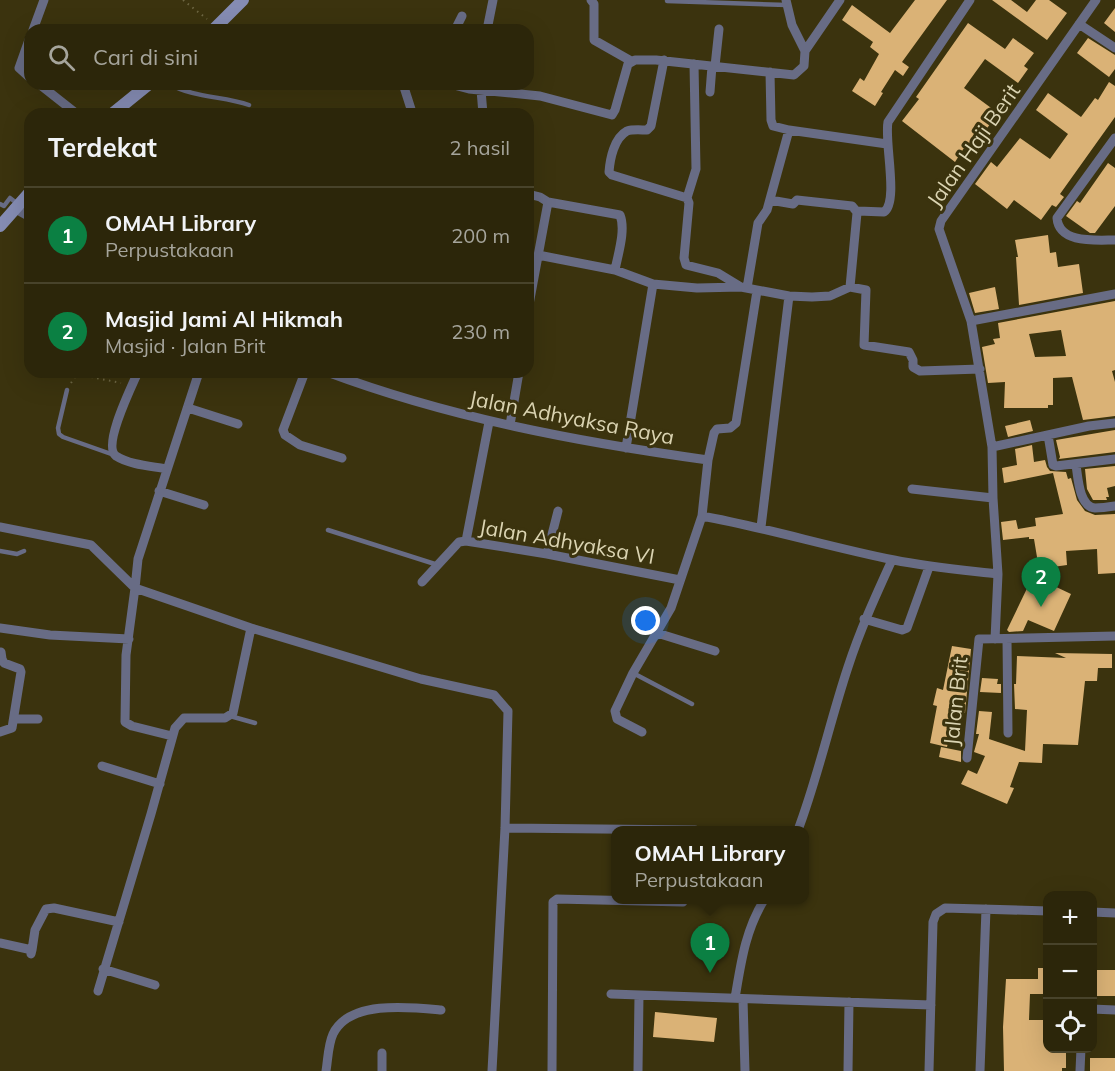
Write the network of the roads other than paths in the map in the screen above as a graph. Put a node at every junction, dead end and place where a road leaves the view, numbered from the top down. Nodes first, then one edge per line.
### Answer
1 (44, 0) edge
2 (243, 0) edge
3 (493, 0) edge
4 (591, 0) edge
5 (840, 0) edge
6 (970, 0) edge
7 (1096, 0) edge
8 (667, 1) edge
9 (786, 3) edge
10 (462, 16) dead end
11 (35, 24) edge
12 (219, 24) edge
13 (458, 24) edge
14 (488, 24) edge
15 (1079, 24) junction
16 (719, 28) dead end
17 (1115, 48) edge
18 (805, 51) junction
19 (24, 54) edge
20 (664, 60) junction
21 (631, 61) junction
22 (694, 64) junction
23 (713, 66) junction
24 (770, 72) junction
25 (24, 73) edge
26 (47, 90) edge
27 (142, 90) edge
28 (184, 90) edge
29 (405, 90) edge
30 (481, 90) joint
31 (710, 92) dead end
32 (249, 105) dead end
33 (69, 108) edge
34 (119, 108) edge
35 (411, 108) edge
36 (482, 108) edge
37 (789, 130) junction
38 (1115, 138) edge
39 (887, 144) junction
40 (534, 196) edge
41 (24, 198) edge
42 (687, 198) junction
43 (770, 200) junction
44 (548, 202) junction
45 (0, 204) edge
46 (16, 206) junction
47 (24, 212) edge
48 (857, 212) junction
49 (0, 226) edge
50 (1115, 240) edge
51 (538, 255) junction
52 (615, 270) junction
53 (534, 277) edge
54 (653, 284) junction
55 (850, 287) junction
56 (749, 289) junction
57 (1115, 294) edge
58 (789, 296) junction
59 (970, 321) junction
60 (980, 369) junction
61 (135, 378) edge
62 (197, 378) edge
63 (303, 378) edge
64 (343, 378) edge
65 (518, 378) edge
66 (67, 390) road end
67 (188, 408) junction
68 (489, 422) junction
69 (1115, 423) edge
70 (238, 424) dead end
71 (510, 425) junction
72 (1048, 435) junction
73 (992, 447) junction
74 (627, 448) junction
75 (115, 455) junction
76 (342, 458) dead end
77 (1115, 459) edge
78 (708, 460) junction
79 (1076, 465) junction
80 (167, 469) junction
81 (912, 489) dead end
82 (159, 491) junction
83 (993, 498) junction
84 (204, 505) dead end
85 (1115, 506) edge
86 (558, 511) dead end
87 (702, 516) junction
88 (0, 527) edge
89 (761, 527) junction
90 (328, 530) dead end
91 (466, 541) junction
92 (0, 550) edge
93 (24, 551) dead end
94 (547, 554) junction
95 (892, 560) junction
96 (438, 565) junction
97 (929, 567) junction
98 (998, 574) junction
99 (680, 580) junction
100 (422, 582) dead end
101 (135, 588) junction
102 (864, 619) junction
103 (0, 628) edge
104 (251, 628) junction
105 (657, 633) junction
106 (1115, 636) edge
107 (129, 639) junction
108 (995, 639) junction
109 (1007, 639) junction
110 (715, 651) dead end
111 (1, 652) edge
112 (633, 673) junction
113 (692, 704) dead end
114 (230, 716) junction
115 (14, 719) junction
116 (38, 719) dead end
117 (255, 723) dead end
118 (0, 732) edge
119 (642, 732) dead end
120 (1008, 733) dead end
121 (172, 736) junction
122 (967, 758) dead end
123 (102, 766) dead end
124 (160, 784) junction
125 (800, 826) edge
126 (505, 828) junction
127 (611, 829) edge
128 (611, 900) edge
129 (762, 904) edge
130 (986, 909) junction
131 (1043, 911) edge
132 (1097, 912) edge
133 (1115, 913) edge
134 (119, 922) junction
135 (0, 943) edge
136 (103, 969) junction
137 (155, 985) dead end
138 (98, 991) dead end
139 (611, 994) dead end
140 (639, 995) junction
141 (739, 999) junction
142 (849, 1002) junction
143 (931, 1005) junction
144 (1097, 1009) edge
145 (441, 1010) dead end
146 (1115, 1010) edge
147 (382, 1053) dead end
148 (1081, 1053) edge
149 (326, 1071) edge
150 (382, 1071) edge
151 (492, 1071) edge
152 (552, 1071) edge
153 (638, 1071) edge
154 (745, 1071) edge
155 (848, 1071) edge
156 (929, 1071) edge
157 (980, 1071) edge
158 (1080, 1071) edge

1 - 11 street
2 - 12 main road
3 - 14 street
4 - 21 street
5 - 18 street
6 - 39 street
7 - 15 street, Jalan Haji Berit
8 - 9 lane
9 - 18 street
10 - 13 street
15 - 17 street
15 - 59 street, Jalan Haji Berit
16 - 23 street
18 - 24 street
19 - 25 street
20 - 21 street
20 - 22 street
20 - 42 street
21 - 30 street
22 - 23 street
22 - 42 street
23 - 24 street
23 - 31 street
24 - 37 street
26 - 33 street
27 - 34 main road
28 - 32 lane
29 - 35 street
30 - 36 street
37 - 39 street
37 - 43 street
38 - 50 street
39 - 48 street
40 - 44 street
41 - 46 main road
42 - 56 street
43 - 48 street
43 - 56 street
44 - 51 street
44 - 52 street
45 - 46 lane
46 - 47 street
46 - 49 main road
48 - 55 street
51 - 52 street
51 - 53 street
52 - 54 street
54 - 56 street
54 - 74 street
55 - 58 street
55 - 60 street
56 - 58 street
56 - 78 street
57 - 59 street
58 - 89 street
59 - 60 street, Jalan Haji Berit
60 - 73 street, Jalan Haji Berit
61 - 75 street
62 - 67 street
63 - 76 street
64 - 68 street, Jalan Adhyaksa Raya
65 - 71 street
66 - 75 lane
67 - 70 street
67 - 80 street
68 - 71 street, Jalan Adhyaksa Raya
68 - 91 street, Jalan Adhyaksa VI
69 - 72 street
71 - 74 street, Jalan Adhyaksa Raya
72 - 73 street
72 - 79 street
73 - 83 street, Jalan Haji Berit
74 - 78 street, Jalan Adhyaksa Raya
75 - 80 street
77 - 79 street
78 - 87 street
79 - 85 street
80 - 82 street
81 - 83 street
82 - 84 street
82 - 101 street
83 - 98 street, Jalan Haji Berit
86 - 94 street
87 - 89 street
87 - 99 street, Jalan Adhyaksa VI
88 - 101 street
89 - 95 street
90 - 96 lane
91 - 94 street, Jalan Adhyaksa VI
91 - 96 street
92 - 93 lane
94 - 99 street, Jalan Adhyaksa VI
95 - 97 street
95 - 102 street
96 - 100 street
97 - 98 street
97 - 102 street
98 - 108 street, Jalan Haji Berit
99 - 105 street
101 - 104 street
101 - 107 street
102 - 125 street
103 - 107 street
104 - 114 street
104 - 126 street
105 - 110 street
105 - 112 street
106 - 109 street, Jalan Brit
107 - 121 street
108 - 109 street, Jalan Brit
108 - 122 street, Jalan Brit
109 - 120 street
111 - 115 street
112 - 113 lane
112 - 119 street
114 - 117 lane
114 - 121 street
115 - 116 street
115 - 118 street
121 - 124 street
123 - 124 street
124 - 134 street
126 - 127 street
126 - 151 street
128 - 152 street
129 - 141 street
130 - 131 street
130 - 143 street
130 - 157 street
132 - 133 street
134 - 135 street
134 - 136 street
136 - 137 street
136 - 138 street
139 - 140 street
140 - 141 street
140 - 153 street
141 - 142 street
141 - 154 street
142 - 143 street
142 - 155 street
143 - 156 street
144 - 146 street
145 - 149 street
147 - 150 street
148 - 158 street

